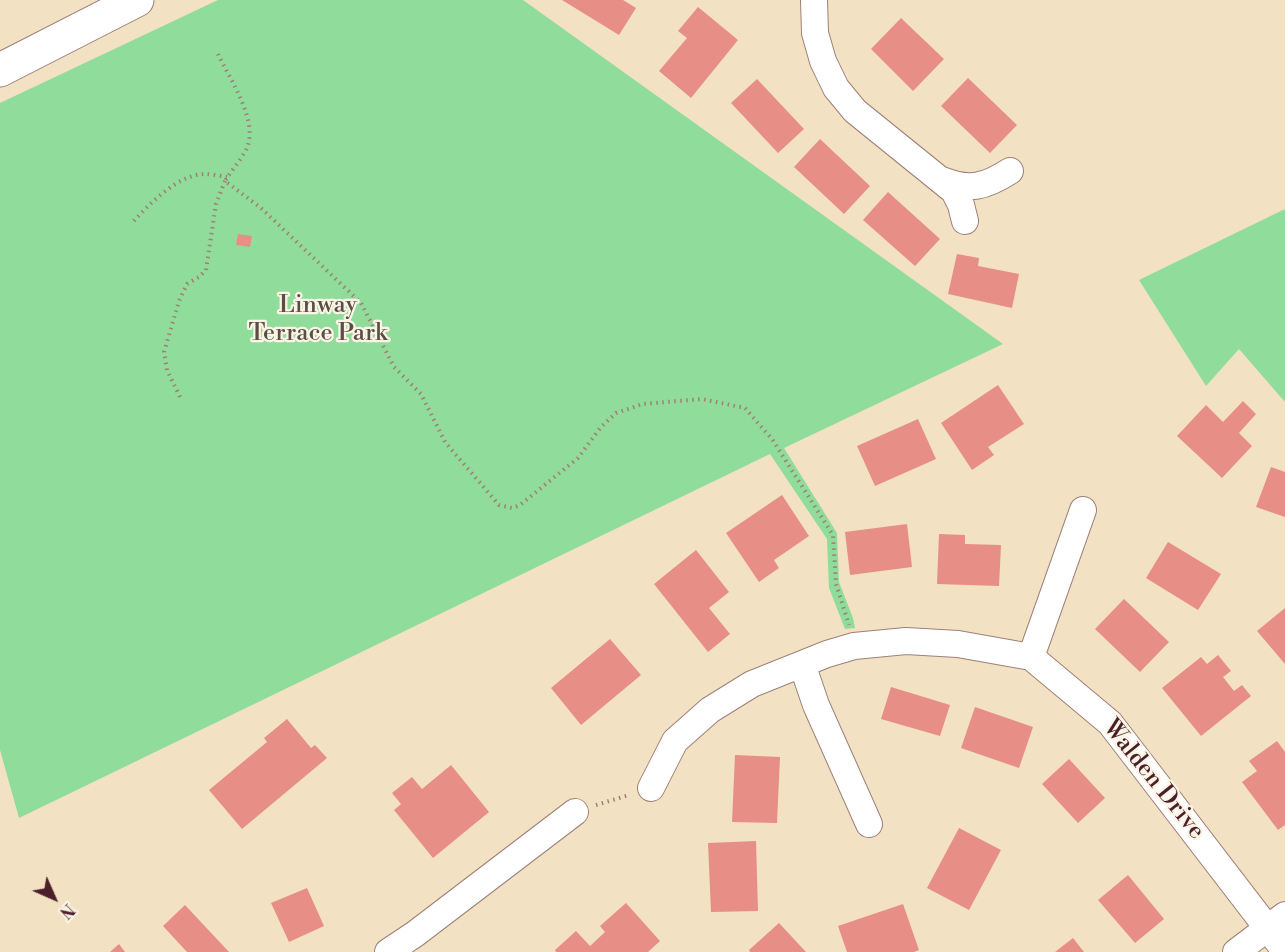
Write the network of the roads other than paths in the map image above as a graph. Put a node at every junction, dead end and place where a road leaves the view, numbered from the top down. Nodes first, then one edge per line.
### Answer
1 (137, 0) edge
2 (814, 0) edge
3 (0, 70) edge
4 (1010, 171) dead end
5 (942, 180) junction
6 (965, 221) dead end
7 (1083, 510) dead end
8 (1031, 657) junction
9 (802, 664) junction
10 (651, 788) road end
11 (575, 812) dead end
12 (869, 824) dead end
13 (1276, 921) edge
14 (1285, 951) edge
15 (388, 952) edge
16 (1236, 952) edge

1 - 3 street
2 - 5 street
4 - 5 street
5 - 6 street
7 - 8 street
8 - 9 street, Walden Drive
8 - 13 street, Walden Drive
9 - 10 street, Walden Drive
9 - 12 street
11 - 15 street
13 - 14 street, Walden Drive
13 - 16 street

